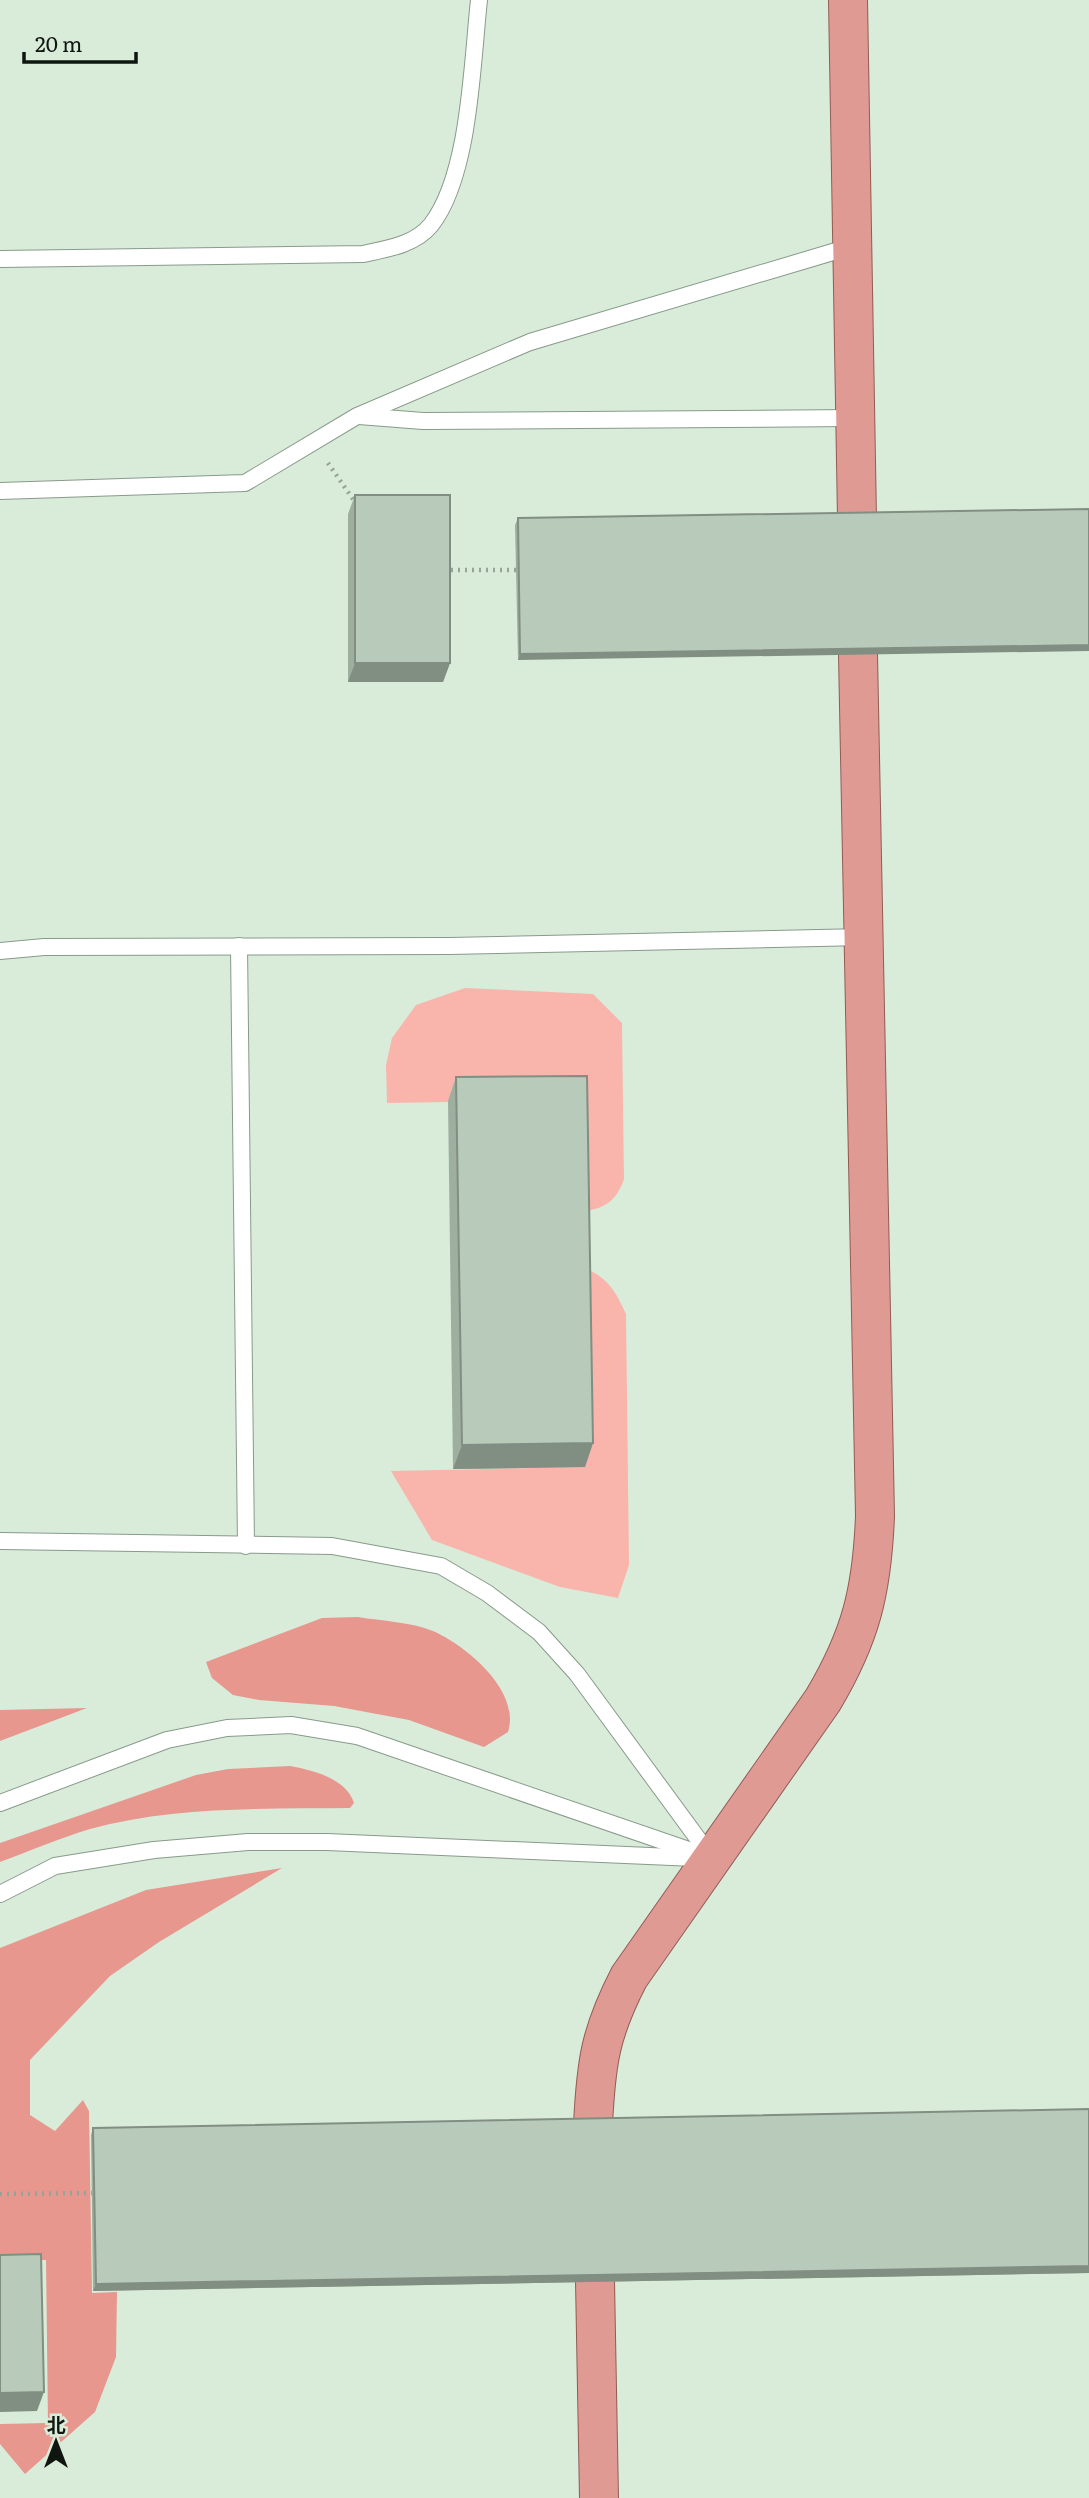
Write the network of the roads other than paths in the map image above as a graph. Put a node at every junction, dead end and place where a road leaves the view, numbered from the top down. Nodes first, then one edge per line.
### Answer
1 (479, 0) edge
2 (848, 0) edge
3 (853, 246) junction
4 (0, 259) edge
5 (357, 416) junction
6 (856, 418) junction
7 (0, 491) edge
8 (857, 519) edge
9 (858, 655) edge
10 (864, 937) junction
11 (239, 946) junction
12 (0, 951) edge
13 (0, 1541) edge
14 (246, 1545) junction
15 (0, 1803) edge
16 (712, 1858) junction
17 (0, 1894) edge
18 (593, 2125) edge
19 (595, 2281) edge
20 (599, 2498) edge

1 - 4 lane
2 - 3 highway
3 - 5 lane
3 - 6 highway
5 - 6 lane
5 - 7 lane
6 - 8 highway
9 - 10 highway
10 - 11 lane
10 - 16 highway
11 - 12 lane
11 - 14 lane
13 - 14 lane
14 - 16 lane
15 - 16 lane
16 - 17 lane
16 - 18 highway
19 - 20 highway

